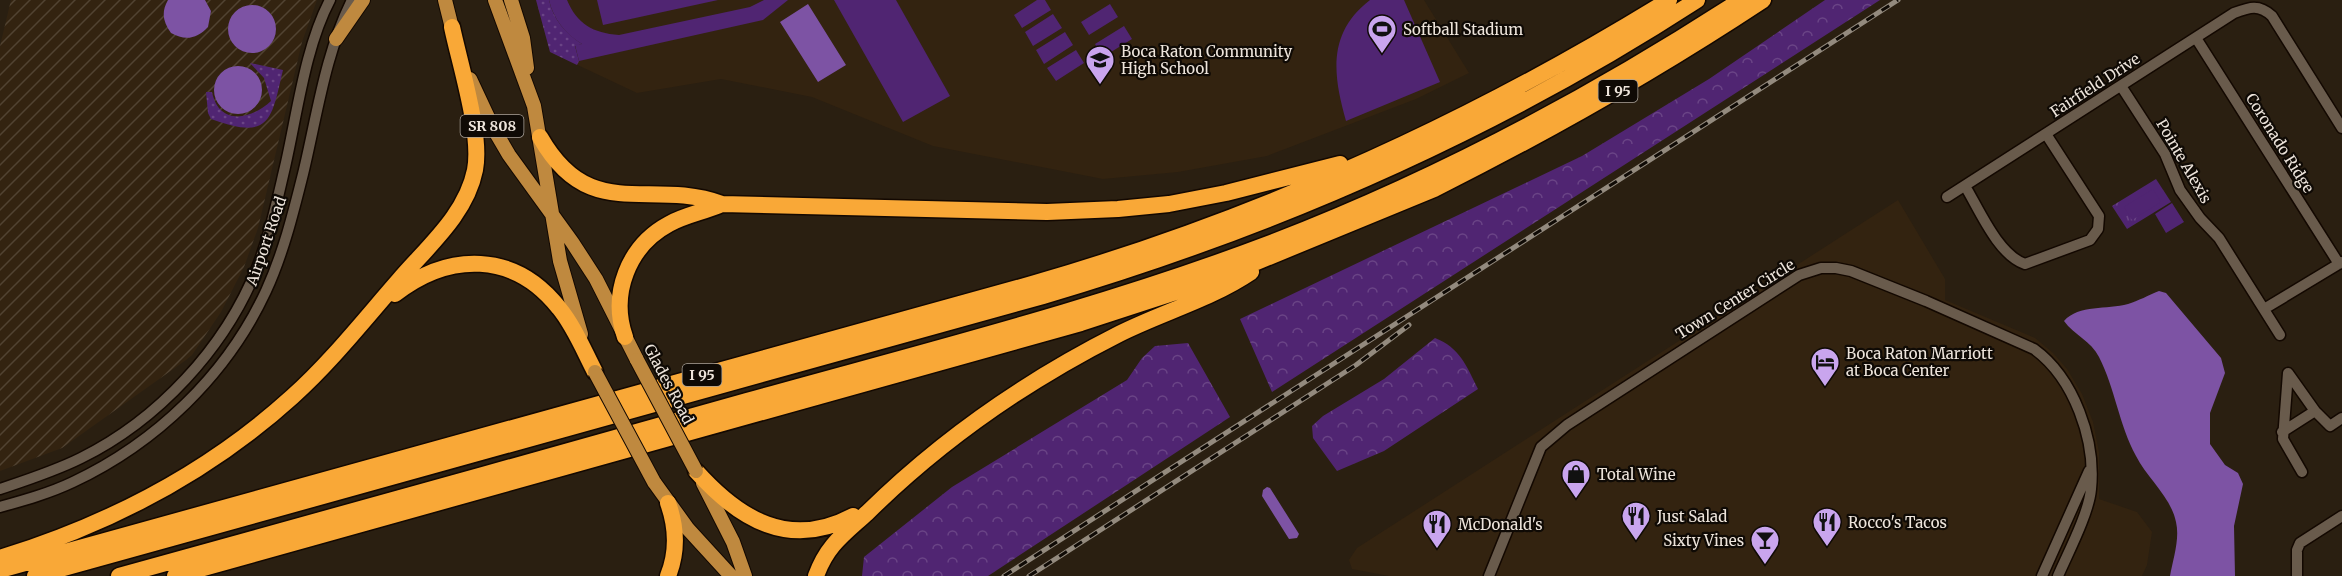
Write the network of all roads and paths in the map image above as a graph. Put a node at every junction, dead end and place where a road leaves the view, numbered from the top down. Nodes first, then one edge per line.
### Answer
1 (330, 0) edge
2 (352, 0) edge
3 (363, 0) edge
4 (445, 0) edge
5 (495, 0) edge
6 (511, 0) edge
7 (1669, 0) edge
8 (1697, 0) edge
9 (1741, 0) edge
10 (1763, 0) edge
11 (452, 27) junction
12 (2196, 38) junction
13 (336, 39) junction
14 (2121, 86) junction
15 (529, 91) junction
16 (2342, 128) edge
17 (2046, 134) junction
18 (540, 137) junction
19 (1394, 149) junction
20 (1965, 186) junction
21 (1947, 197) dead end
22 (722, 204) junction
23 (552, 214) junction
24 (1282, 251) junction
25 (2340, 263) edge
26 (2264, 309) junction
27 (372, 312) junction
28 (2280, 335) dead end
29 (626, 337) junction
30 (595, 372) junction
31 (2315, 411) junction
32 (2342, 418) edge
33 (2283, 432) junction
34 (2090, 468) junction
35 (696, 471) junction
36 (2302, 472) dead end
37 (0, 489) edge
38 (882, 498) junction
39 (668, 503) junction
40 (0, 507) edge
41 (2339, 520) edge
42 (0, 558) edge
43 (0, 570) edge
44 (35, 576) edge
45 (119, 576) edge
46 (175, 576) edge
47 (668, 576) edge
48 (730, 576) edge
49 (745, 576) edge
50 (816, 576) edge
51 (1489, 576) edge
52 (2042, 576) edge
53 (2058, 576) edge
54 (2297, 576) edge

1 - 37 street, Airport Road
2 - 13 street, Airport Road
3 - 13 main road
4 - 11 main road, Glades Road / SR 808
5 - 15 main road, Glades Road / SR 808
6 - 15 main road
7 - 19 highway, I 95
8 - 44 highway
9 - 45 highway
10 - 24 highway, I 95
11 - 23 main road, Glades Road / SR 808
11 - 27 highway
12 - 14 street, Fairfield Drive
12 - 16 street, Fairfield Drive
12 - 25 street, Coronado Ridge
13 - 40 street, Airport Road
14 - 17 street, Fairfield Drive
14 - 26 street, Pointe Alexis
15 - 18 main road, Glades Road / SR 808
17 - 20 street, Fairfield Drive
17 - 20 street
18 - 22 highway
18 - 23 main road, Glades Road / SR 808
19 - 22 highway
19 - 43 highway, I 95
20 - 21 street, Fairfield Drive
22 - 29 highway
23 - 29 main road, Glades Road / SR 808
23 - 30 main road, Glades Road / SR 808
24 - 38 highway
24 - 46 highway, I 95
25 - 26 street
26 - 28 street, Pointe Alexis
27 - 30 highway
27 - 42 highway
29 - 35 main road, Glades Road / SR 808, bridge
30 - 39 main road, Glades Road / SR 808, bridge
31 - 32 street
31 - 33 street
31 - 33 street
33 - 36 street
34 - 51 street, Town Center Circle
34 - 52 street, Town Center Circle
34 - 53 street, Town Center Circle
35 - 38 highway
35 - 49 main road, Glades Road / SR 808
38 - 50 highway
39 - 47 highway
39 - 48 main road, Glades Road / SR 808
41 - 54 street

